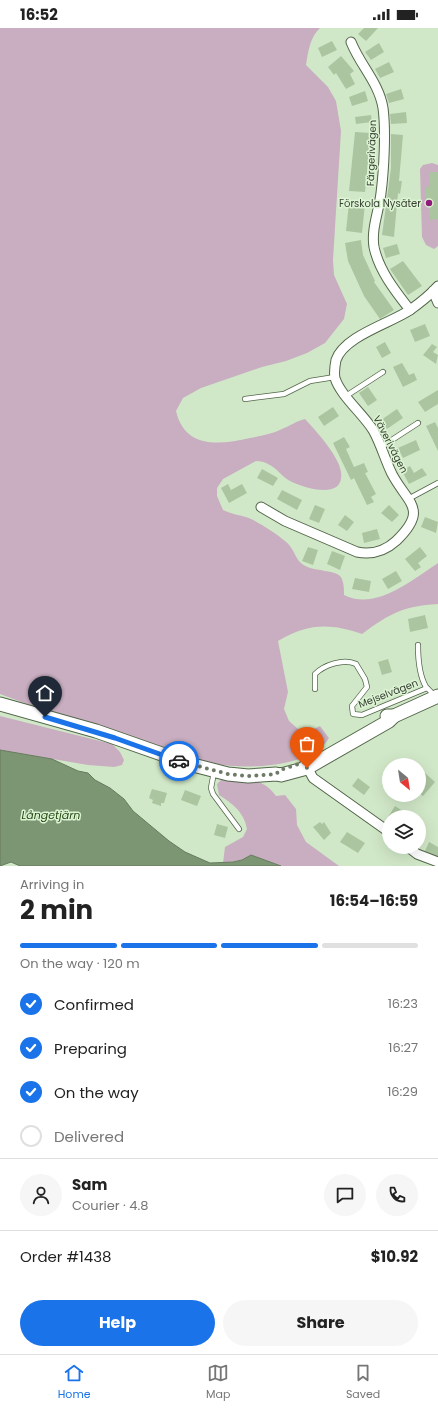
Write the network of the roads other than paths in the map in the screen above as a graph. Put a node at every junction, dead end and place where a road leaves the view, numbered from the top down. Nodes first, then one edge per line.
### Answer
1 (352, 42) dead end
2 (436, 289) edge
3 (438, 303) edge
4 (410, 310) junction
5 (383, 372) dead end
6 (335, 377) junction
7 (346, 396) junction
8 (245, 398) dead end
9 (418, 423) dead end
10 (381, 447) junction
11 (438, 483) edge
12 (410, 498) junction
13 (261, 507) dead end
14 (418, 645) dead end
15 (315, 689) dead end
16 (433, 694) edge
17 (0, 704) edge
18 (306, 765) junction
19 (215, 771) junction
20 (382, 827) edge
21 (239, 829) dead end
22 (417, 854) edge
23 (438, 862) edge

1 - 4 street, Färgerivägen
2 - 3 street
2 - 4 street
4 - 6 street
5 - 7 lane
6 - 7 street, Väverivägen
6 - 8 lane
7 - 10 street, Väverivägen
9 - 10 lane
10 - 12 street, Väverivägen
11 - 12 lane
12 - 13 street, Väverivägen
14 - 16 lane
15 - 16 lane, Mejselvägen
16 - 18 street
17 - 19 street
18 - 19 street
18 - 20 street
19 - 21 lane
22 - 23 street

